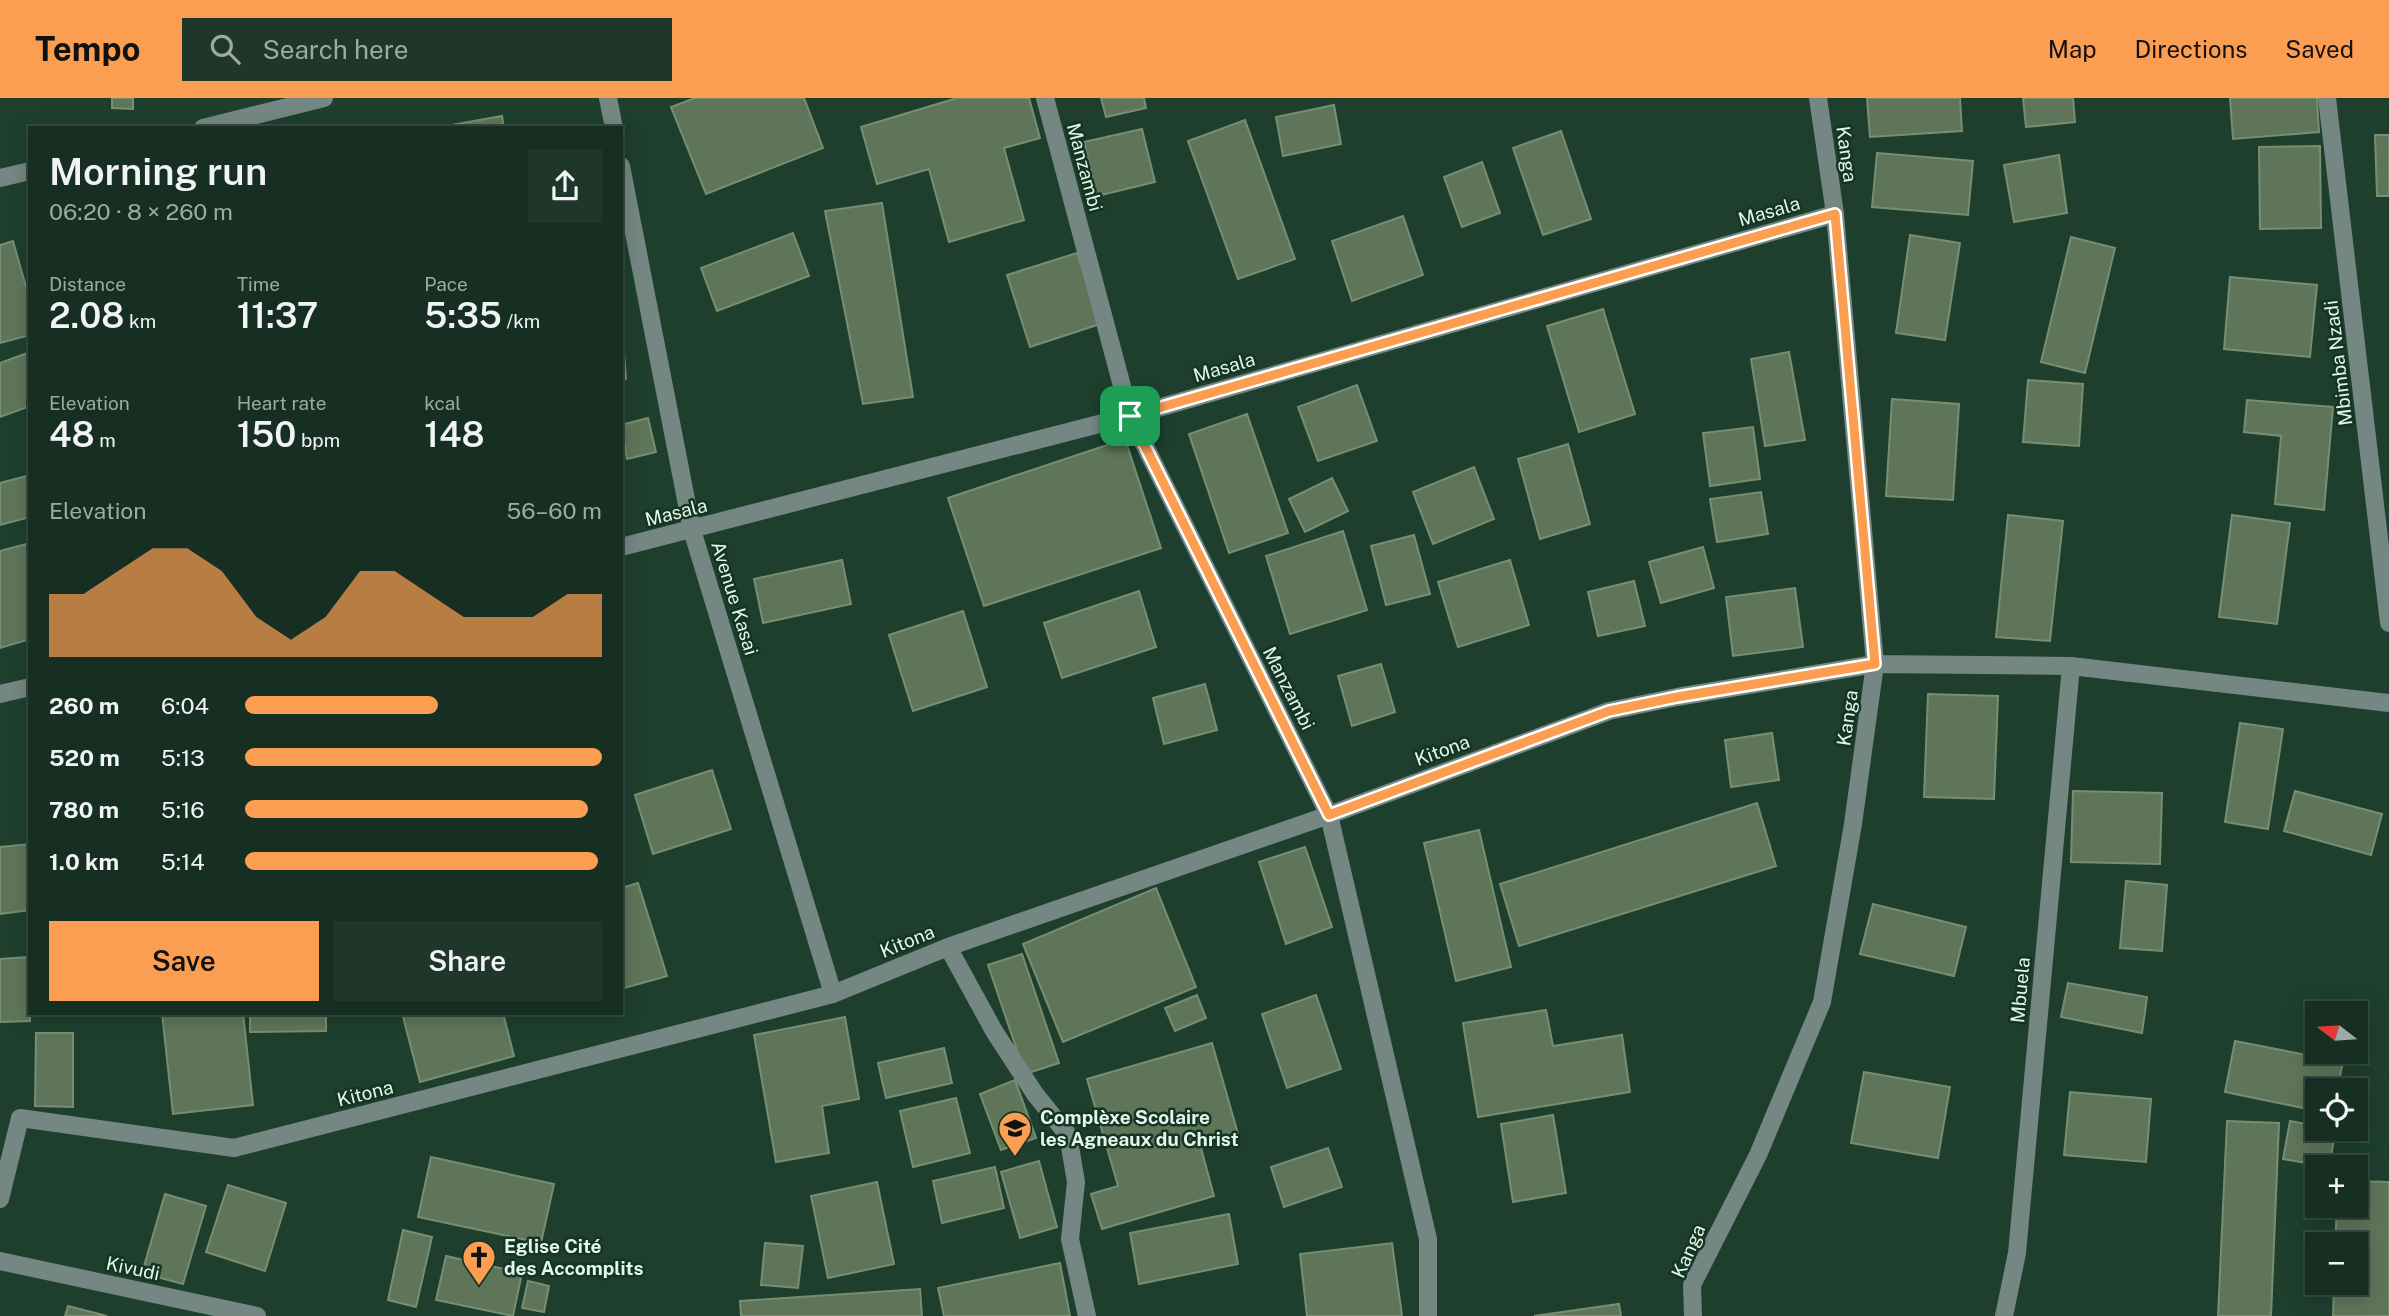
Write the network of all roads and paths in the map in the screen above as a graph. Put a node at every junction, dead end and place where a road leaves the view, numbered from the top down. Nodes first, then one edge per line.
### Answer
1 (324, 98) edge
2 (608, 98) edge
3 (1045, 98) edge
4 (1818, 98) edge
5 (2327, 98) edge
6 (211, 126) edge
7 (614, 126) edge
8 (28, 171) edge
9 (623, 176) edge
10 (0, 178) edge
11 (1835, 214) junction
12 (1130, 416) junction
13 (692, 530) junction
14 (623, 547) edge
15 (2389, 623) edge
16 (1875, 664) junction
17 (2071, 666) junction
18 (28, 687) edge
19 (0, 694) edge
20 (2389, 703) edge
21 (1329, 815) junction
22 (948, 947) junction
23 (833, 994) junction
24 (0, 1199) edge
25 (0, 1261) edge
26 (257, 1316) edge
27 (1087, 1316) edge
28 (1428, 1316) edge
29 (1693, 1316) edge
30 (2004, 1316) edge

1 - 6 street
2 - 7 street
3 - 12 street, Manzambi
4 - 11 street, Kanga
5 - 15 street, Mbimba Nzadi
8 - 10 street
9 - 13 street, Avenue Kasai
11 - 12 street, Masala
11 - 16 street, Kanga
12 - 13 street, Masala
12 - 21 street, Manzambi
13 - 14 street, Masala
13 - 23 street, Avenue Kasai
16 - 17 street, Kitona
16 - 21 street, Kitona
16 - 29 street, Kanga
17 - 20 street, Kitona
17 - 30 street, Mbuela
18 - 19 street
21 - 22 street, Kitona
21 - 28 street, Manzambi
22 - 23 street, Kitona
22 - 27 street
23 - 24 street, Kitona
25 - 26 street, Kivudi

